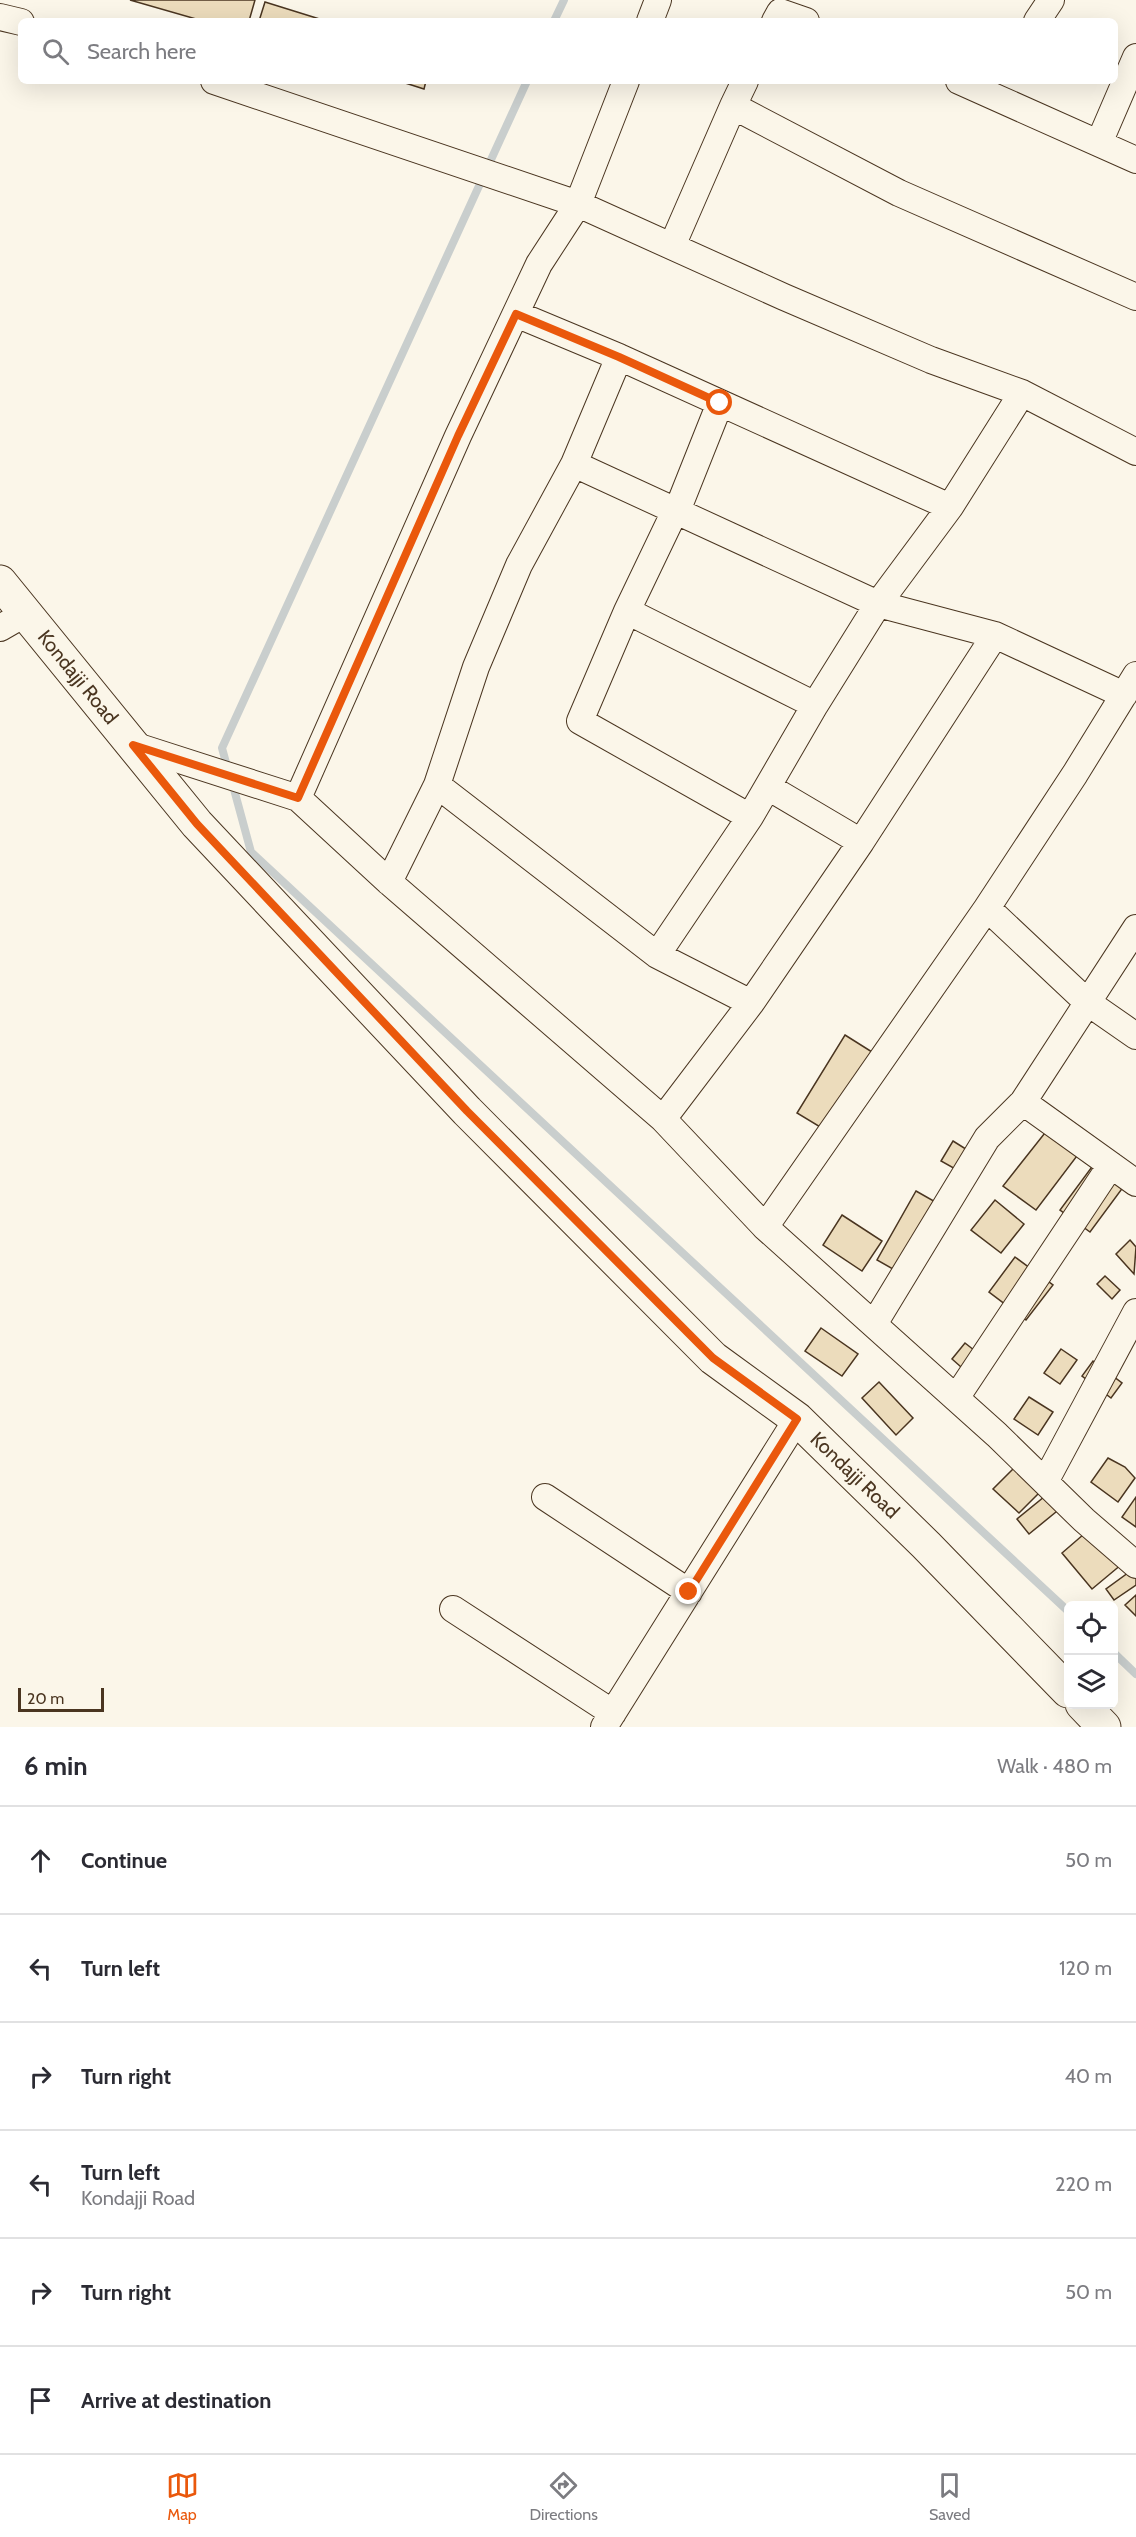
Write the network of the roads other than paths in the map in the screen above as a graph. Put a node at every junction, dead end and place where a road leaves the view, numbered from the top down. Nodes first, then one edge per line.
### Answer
1 (658, 0) edge
2 (1051, 0) edge
3 (780, 11) edge
4 (0, 17) edge
5 (651, 18) edge
6 (798, 18) edge
7 (1039, 18) edge
8 (18, 21) edge
9 (1136, 57) edge
10 (223, 84) edge
11 (625, 84) edge
12 (744, 84) edge
13 (974, 84) edge
14 (995, 88) edge
15 (733, 106) junction
16 (1099, 143) junction
17 (1136, 160) edge
18 (578, 204) junction
19 (672, 246) junction
20 (1136, 297) edge
21 (516, 314) junction
22 (619, 357) junction
23 (1022, 393) junction
24 (720, 403) junction
25 (1136, 452) edge
26 (574, 464) junction
27 (950, 507) junction
28 (677, 512) junction
29 (0, 582) edge
30 (878, 604) junction
31 (627, 611) junction
32 (13, 621) edge
33 (995, 635) junction
34 (1130, 685) edge
35 (815, 705) junction
36 (133, 745) junction
37 (436, 785) junction
38 (768, 788) junction
39 (298, 798) junction
40 (750, 817) junction
41 (861, 842) junction
42 (389, 882) junction
43 (987, 908) junction
44 (1136, 928) edge
45 (657, 955) junction
46 (1087, 1002) junction
47 (751, 1003) junction
48 (1136, 1036) edge
49 (1023, 1102) junction
50 (663, 1119) junction
51 (1111, 1166) junction
52 (1136, 1183) edge
53 (765, 1227) junction
54 (1136, 1312) edge
55 (874, 1324) junction
56 (956, 1398) junction
57 (797, 1419) junction
58 (1045, 1482) junction
59 (545, 1497) dead end
60 (1134, 1558) edge
61 (689, 1592) junction
62 (453, 1609) dead end
63 (1064, 1687) edge
64 (1087, 1709) edge
65 (608, 1720) edge
66 (1104, 1727) edge

1 - 5 street
2 - 7 street
3 - 6 street
4 - 8 street
9 - 16 street
10 - 18 street
11 - 18 street
12 - 15 street
13 - 14 street
14 - 16 street
15 - 19 street
15 - 20 street
16 - 17 street
18 - 19 street
18 - 21 street
19 - 23 street
21 - 22 street
21 - 39 street
22 - 24 street
22 - 26 street
23 - 25 street
23 - 27 street
24 - 27 street
24 - 28 street
26 - 28 street
26 - 37 street
27 - 30 street
28 - 30 street
28 - 31 street
29 - 32 street, Kondajji Road
30 - 33 street
30 - 35 street
31 - 35 street
31 - 40 street
32 - 36 street, Kondajji Road
33 - 34 street
33 - 41 street
34 - 43 street
35 - 38 street
36 - 39 street
36 - 57 street, Kondajji Road
37 - 42 street
37 - 45 street
38 - 40 street
38 - 41 street
39 - 42 street
40 - 45 street
41 - 47 street
42 - 50 street
43 - 46 street
43 - 53 street
44 - 46 street
45 - 47 street
46 - 48 street
46 - 49 street
47 - 50 street
49 - 51 street
49 - 55 street
50 - 53 street
51 - 52 street
51 - 56 street
53 - 55 street
54 - 58 street
55 - 56 street
56 - 58 street
57 - 61 street
57 - 63 street, Kondajji Road
58 - 60 street
59 - 61 street
61 - 65 street
62 - 65 street
64 - 66 street

